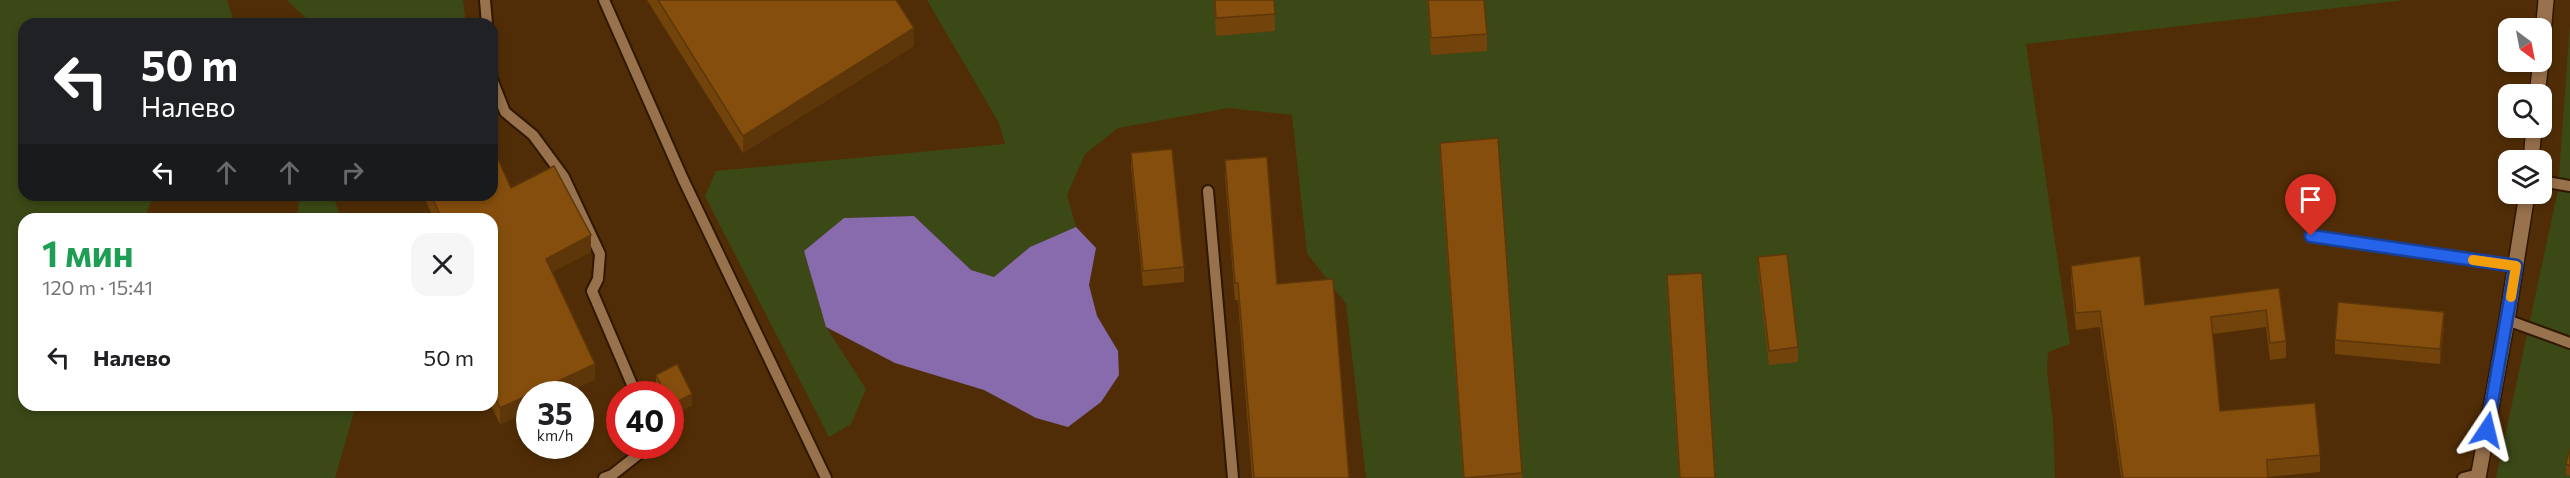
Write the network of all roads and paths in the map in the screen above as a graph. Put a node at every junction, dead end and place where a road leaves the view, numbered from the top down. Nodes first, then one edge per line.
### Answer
1 (485, 0) edge
2 (604, 0) edge
3 (2546, 0) edge
4 (487, 18) edge
5 (2544, 18) edge
6 (498, 94) edge
7 (2552, 183) edge
8 (2570, 186) edge
9 (1208, 190) dead end
10 (2525, 204) edge
11 (2311, 236) dead end
12 (2516, 266) junction
13 (2507, 320) junction
14 (2570, 343) edge
15 (630, 381) edge
16 (632, 459) edge
17 (2478, 476) edge
18 (604, 478) edge
19 (826, 478) edge
20 (1233, 478) edge
21 (2463, 478) edge

1 - 4 lane
2 - 19 lane
3 - 5 street
6 - 15 lane
7 - 8 lane
9 - 20 lane
10 - 12 street
11 - 12 lane
12 - 13 street
13 - 14 lane
13 - 17 street
16 - 18 lane
17 - 21 lane

